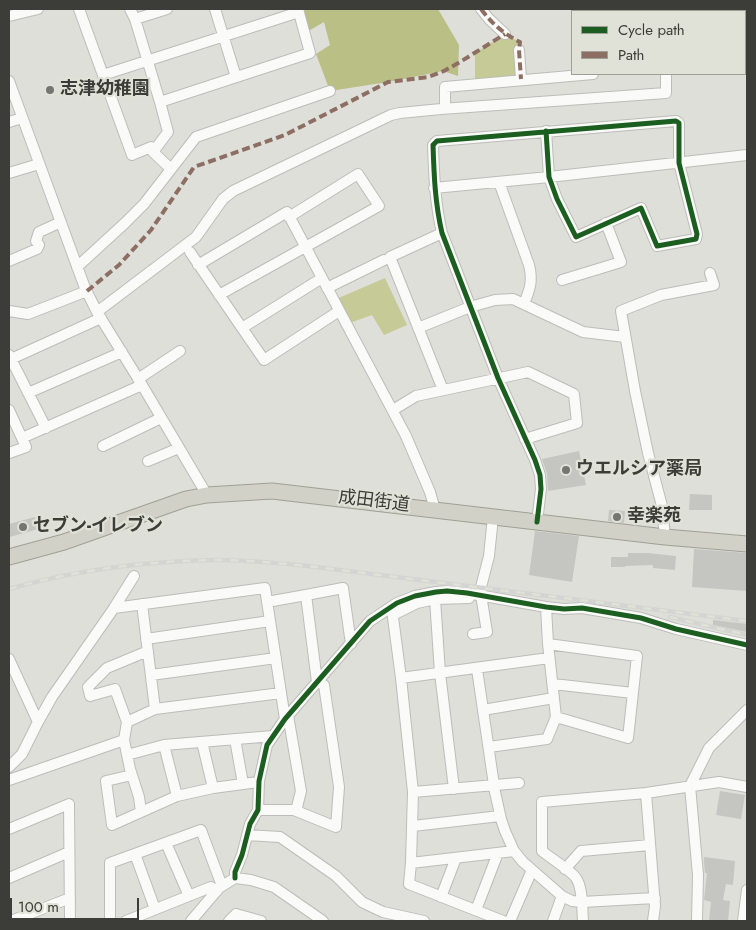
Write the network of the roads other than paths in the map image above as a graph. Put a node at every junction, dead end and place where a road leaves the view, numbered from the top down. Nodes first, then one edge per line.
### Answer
1 (38, 9) edge
2 (79, 9) edge
3 (130, 9) edge
4 (167, 9) edge
5 (215, 9) edge
6 (481, 9) edge
7 (298, 10) edge
8 (9, 16) edge
9 (135, 19) junction
10 (504, 34) dead end
11 (223, 36) junction
12 (519, 50) dead end
13 (147, 60) junction
14 (103, 75) junction
15 (579, 75) edge
16 (666, 75) edge
17 (236, 77) junction
18 (521, 79) junction
19 (9, 81) edge
20 (330, 91) dead end
21 (160, 102) junction
22 (445, 108) junction
23 (22, 118) junction
24 (9, 122) edge
25 (546, 131) junction
26 (156, 149) junction
27 (747, 155) edge
28 (679, 163) junction
29 (39, 164) junction
30 (171, 169) junction
31 (9, 173) edge
32 (549, 178) junction
33 (499, 182) junction
34 (434, 188) junction
35 (289, 216) junction
36 (61, 222) junction
37 (606, 224) junction
38 (442, 233) junction
39 (305, 247) junction
40 (190, 252) dead end
41 (384, 260) dead end
42 (9, 261) edge
43 (198, 265) junction
44 (77, 267) junction
45 (710, 273) dead end
46 (562, 280) dead end
47 (324, 283) junction
48 (87, 291) junction
49 (219, 295) junction
50 (524, 304) junction
51 (470, 307) junction
52 (9, 311) edge
53 (340, 311) junction
54 (99, 315) junction
55 (242, 328) junction
56 (418, 328) junction
57 (625, 337) junction
58 (180, 351) dead end
59 (122, 352) junction
60 (10, 356) edge
61 (498, 378) junction
62 (140, 382) junction
63 (442, 390) junction
64 (28, 394) junction
65 (9, 410) edge
66 (392, 410) junction
67 (161, 418) junction
68 (46, 428) junction
69 (22, 438) junction
70 (525, 439) junction
71 (103, 446) dead end
72 (179, 448) junction
73 (9, 453) edge
74 (148, 461) dead end
75 (207, 495) junction
76 (435, 510) junction
77 (493, 517) junction
78 (537, 522) junction
79 (665, 538) junction
80 (747, 544) edge
81 (9, 557) edge
82 (134, 576) dead end
83 (306, 595) junction
84 (478, 595) junction
85 (434, 599) junction
86 (267, 602) junction
87 (142, 604) junction
88 (546, 607) junction
89 (114, 608) junction
90 (392, 611) junction
91 (270, 621) junction
92 (473, 634) dead end
93 (146, 639) junction
94 (351, 644) junction
95 (548, 644) junction
96 (747, 645) edge
97 (148, 651) junction
98 (276, 658) junction
99 (549, 658) junction
100 (9, 659) edge
101 (477, 669) junction
102 (440, 673) junction
103 (150, 675) junction
104 (401, 678) junction
105 (317, 682) junction
106 (553, 684) junction
107 (281, 693) junction
108 (633, 693) junction
109 (554, 698) junction
110 (154, 709) junction
111 (483, 710) junction
112 (747, 710) edge
113 (287, 717) junction
114 (556, 717) junction
115 (38, 722) junction
116 (127, 722) junction
117 (273, 736) junction
118 (235, 739) junction
119 (124, 740) junction
120 (202, 742) junction
121 (164, 745) junction
122 (489, 747) junction
123 (127, 755) junction
124 (9, 767) edge
125 (132, 775) junction
126 (9, 780) edge
127 (258, 782) junction
128 (519, 783) dead end
129 (243, 784) junction
130 (494, 786) junction
131 (690, 786) junction
132 (747, 787) edge
133 (213, 788) junction
134 (454, 789) junction
135 (413, 792) junction
136 (646, 793) junction
137 (177, 796) junction
138 (258, 810) junction
139 (296, 811) junction
140 (141, 812) junction
141 (500, 816) junction
142 (413, 826) junction
143 (9, 829) edge
144 (247, 835) junction
145 (166, 843) junction
146 (650, 845) junction
147 (514, 851) junction
148 (69, 852) junction
149 (498, 853) junction
150 (135, 854) junction
151 (456, 858) junction
152 (411, 863) junction
153 (566, 869) junction
154 (532, 870) junction
155 (9, 878) edge
156 (235, 878) junction
157 (220, 888) junction
158 (747, 890) edge
159 (189, 896) junction
160 (441, 896) junction
161 (562, 896) junction
162 (70, 898) junction
163 (654, 898) junction
164 (582, 902) junction
165 (155, 909) junction
166 (476, 910) junction
167 (194, 920) edge
168 (11, 921) edge
169 (70, 921) edge
170 (110, 921) edge
171 (126, 921) edge
172 (229, 921) edge
173 (256, 921) edge
174 (323, 921) edge
175 (424, 921) edge
176 (503, 921) edge
177 (510, 921) edge
178 (553, 921) edge
179 (583, 921) edge
180 (653, 921) edge
181 (697, 921) edge
182 (743, 921) edge

1 - 8 street
2 - 14 street
3 - 9 street
4 - 9 street
5 - 11 street
6 - 10 street
7 - 11 street
7 - 17 street
9 - 13 street
11 - 13 street
11 - 17 street
12 - 18 street
13 - 14 street
13 - 21 street
14 - 26 street
15 - 18 street
16 - 22 street
17 - 21 street
18 - 22 street
19 - 23 street
20 - 30 street
21 - 26 street
22 - 54 street
23 - 24 street
23 - 29 street
25 - 28 street
25 - 32 street
25 - 34 street
26 - 30 street
27 - 28 street
28 - 32 street
28 - 37 street
29 - 31 street
29 - 36 street
30 - 44 street
32 - 33 street
32 - 37 street
33 - 34 street
33 - 50 street
34 - 38 street
35 - 39 street
35 - 39 street
35 - 43 street
36 - 42 street
36 - 44 street
37 - 46 street
38 - 51 street
38 - 56 street
39 - 47 street
39 - 49 street
40 - 43 street
41 - 47 street
43 - 49 street
44 - 48 street
45 - 57 street
47 - 53 street
47 - 55 street
48 - 52 street
48 - 54 street
49 - 55 street
50 - 51 street
50 - 57 street
51 - 56 street
51 - 61 street
53 - 55 street
53 - 66 street
54 - 59 street
54 - 60 street
56 - 63 street
57 - 79 street
58 - 62 street
59 - 62 street
59 - 64 street
60 - 64 street
61 - 63 street
61 - 70 street
61 - 70 street
62 - 67 street
62 - 68 street
63 - 66 street
64 - 68 street
65 - 69 street
66 - 76 street
67 - 71 street
67 - 72 street
68 - 69 street
69 - 73 street
70 - 78 street
72 - 74 street
72 - 75 street
75 - 76 highway, 成田街道
75 - 81 highway, 成田街道
76 - 77 highway, 成田街道
77 - 78 highway, 成田街道
77 - 84 street
78 - 79 highway, 成田街道
79 - 80 highway, 成田街道
82 - 89 street
83 - 86 street
83 - 94 street
83 - 105 street
84 - 85 street
84 - 88 street
84 - 90 street
84 - 92 street
85 - 90 street
85 - 102 street
86 - 87 street
86 - 91 street
87 - 89 street
87 - 93 street
88 - 95 street
88 - 96 street
89 - 115 street
90 - 94 street
90 - 104 street
91 - 93 street
91 - 98 street
93 - 97 street
94 - 105 street
95 - 99 street
95 - 108 street
97 - 103 street
97 - 116 street
98 - 103 street
98 - 107 street
99 - 101 street
99 - 106 street
100 - 115 street
101 - 102 street
101 - 111 street
102 - 104 street
102 - 134 street
103 - 110 street
104 - 135 street
105 - 113 street
105 - 139 street
106 - 108 street
106 - 109 street
107 - 110 street
107 - 113 street
108 - 114 street
109 - 111 street
109 - 114 street
110 - 116 street
111 - 122 street
112 - 131 street
113 - 117 street
113 - 139 street
114 - 122 street
115 - 124 street
116 - 119 street
117 - 118 street
117 - 127 street
118 - 120 street
118 - 129 street
119 - 123 street
119 - 126 street
120 - 121 street
120 - 133 street
121 - 123 street
121 - 137 street
122 - 130 street
123 - 125 street
125 - 140 street
125 - 140 street
127 - 129 street
127 - 138 street
128 - 130 street
129 - 133 street
130 - 134 street
130 - 141 street
131 - 132 street
131 - 136 street
131 - 181 street
133 - 137 street
134 - 135 street
135 - 142 street
136 - 146 street
136 - 153 street
137 - 140 street
138 - 139 street
138 - 144 street
141 - 142 street
141 - 147 street
142 - 152 street
143 - 148 street
144 - 156 street
144 - 175 street
145 - 150 street
145 - 157 street
145 - 159 street
146 - 153 street
146 - 163 street
147 - 149 street
147 - 154 street
148 - 155 street
148 - 162 street
149 - 151 street
149 - 166 street
150 - 165 street
150 - 170 street
151 - 152 street
151 - 160 street
152 - 160 street
153 - 164 street
154 - 161 street
154 - 177 street
156 - 157 street
156 - 174 street
157 - 159 street
157 - 167 street
158 - 182 street
159 - 165 street
160 - 166 street
161 - 164 street
161 - 178 street
162 - 168 street
162 - 169 street
163 - 164 street
163 - 180 street
164 - 179 street
165 - 171 street
166 - 176 street
172 - 173 street

